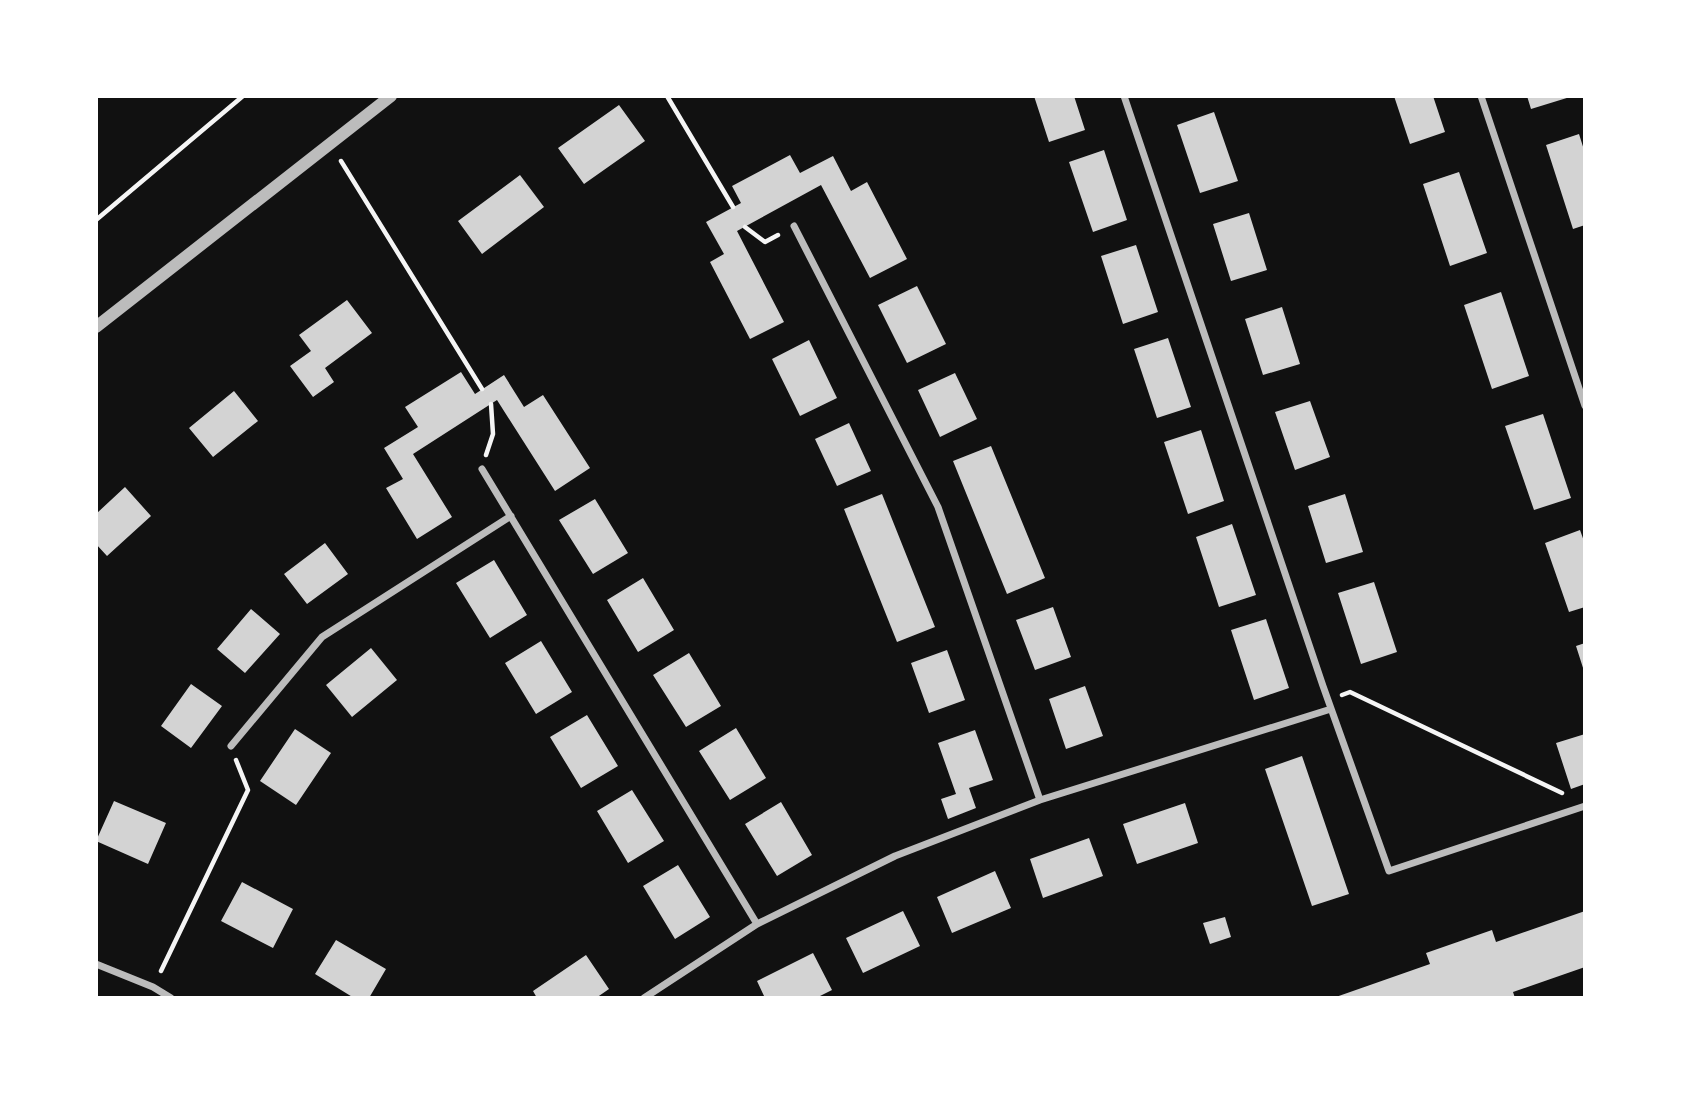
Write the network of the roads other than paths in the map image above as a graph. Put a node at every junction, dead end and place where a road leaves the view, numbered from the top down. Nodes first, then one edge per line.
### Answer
1 (391, 96) edge
2 (1124, 96) edge
3 (1481, 96) edge
4 (794, 226) road end
5 (96, 327) edge
6 (1585, 406) edge
7 (482, 468) road end
8 (511, 516) junction
9 (1331, 709) junction
10 (231, 747) road end
11 (1040, 800) junction
12 (1585, 806) edge
13 (757, 924) junction
14 (96, 964) edge
15 (171, 998) edge
16 (644, 998) edge

1 - 5 street
2 - 9 street
3 - 6 street
4 - 11 street
7 - 8 street
8 - 10 street
8 - 13 street
9 - 11 street
9 - 12 street
11 - 13 street
13 - 16 street
14 - 15 street

